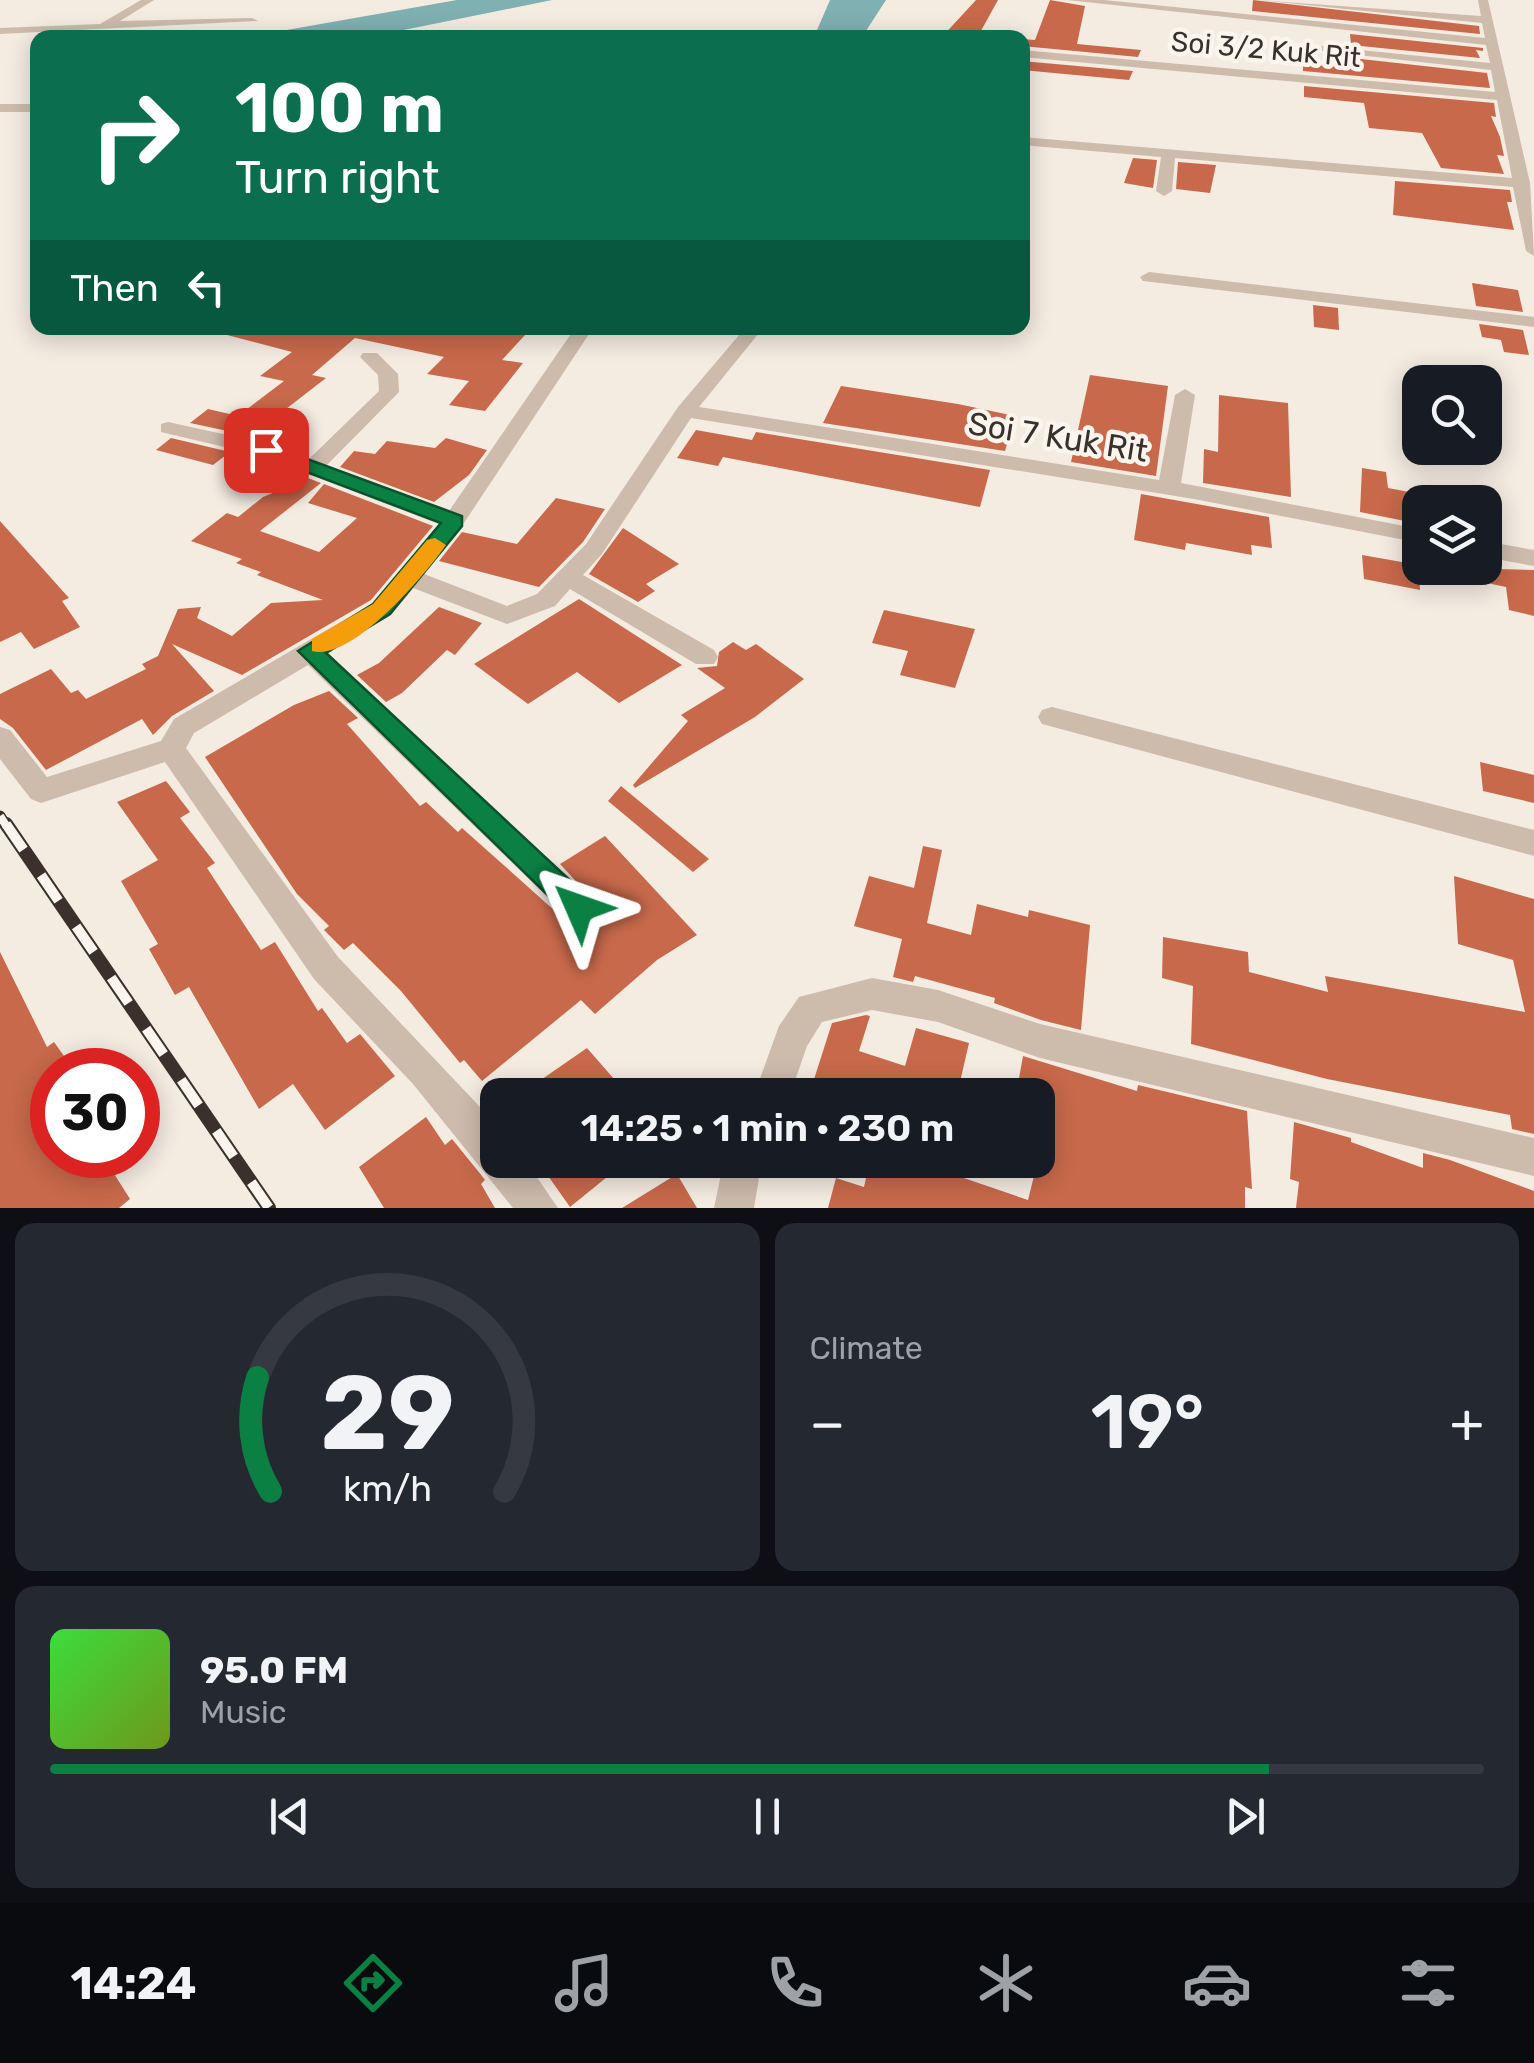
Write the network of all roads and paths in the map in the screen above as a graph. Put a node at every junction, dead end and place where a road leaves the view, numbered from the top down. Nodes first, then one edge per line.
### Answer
1 (148, 0) edge
2 (1072, 0) edge
3 (1262, 0) edge
4 (1483, 0) edge
5 (252, 20) dead end
6 (1488, 20) junction
7 (109, 25) junction
8 (0, 30) edge
9 (30, 30) edge
10 (79, 30) edge
11 (1493, 42) junction
12 (1320, 50) dead end
13 (1030, 54) edge
14 (1498, 67) junction
15 (1505, 97) junction
16 (0, 108) edge
17 (30, 108) edge
18 (0, 118) edge
19 (30, 118) edge
20 (1030, 142) edge
21 (1170, 154) junction
22 (1522, 184) junction
23 (1164, 192) dead end
24 (1534, 251) edge
25 (1148, 277) dead end
26 (1534, 322) edge
27 (579, 335) edge
28 (748, 335) edge
29 (370, 357) dead end
30 (1185, 395) dead end
31 (685, 411) junction
32 (168, 428) dead end
33 (312, 468) junction
34 (1170, 488) junction
35 (454, 521) junction
36 (1402, 533) edge
37 (1502, 552) edge
38 (1534, 558) edge
39 (566, 576) junction
40 (408, 578) junction
41 (310, 651) junction
42 (705, 656) dead end
43 (1052, 716) dead end
44 (0, 738) edge
45 (172, 749) junction
46 (1534, 843) edge
47 (579, 908) dead end
48 (778, 1078) edge
49 (480, 1135) edge
50 (1534, 1158) edge
51 (515, 1178) edge
52 (740, 1178) edge
53 (538, 1208) edge
54 (734, 1208) edge

1 - 7 street
2 - 11 street
3 - 6 street
4 - 6 street
5 - 7 street
6 - 11 street
7 - 10 street
8 - 9 street
11 - 14 street
12 - 14 street
13 - 15 street, Soi 3/2 Kuk Rit
14 - 15 street
15 - 22 street
16 - 17 street
18 - 19 street
20 - 21 street
21 - 22 street
21 - 23 street
22 - 24 street
25 - 26 street
27 - 35 street
28 - 31 street
29 - 33 street
30 - 34 street
31 - 34 street, Soi 7 Kuk Rit
31 - 39 street
32 - 33 street
33 - 35 street
34 - 36 street, Soi 7 Kuk Rit
35 - 40 street
37 - 38 street
39 - 40 street
39 - 42 street
40 - 41 street
41 - 45 street
41 - 47 street
43 - 46 street
44 - 45 street
45 - 49 street
48 - 50 street
51 - 53 street
52 - 54 street

